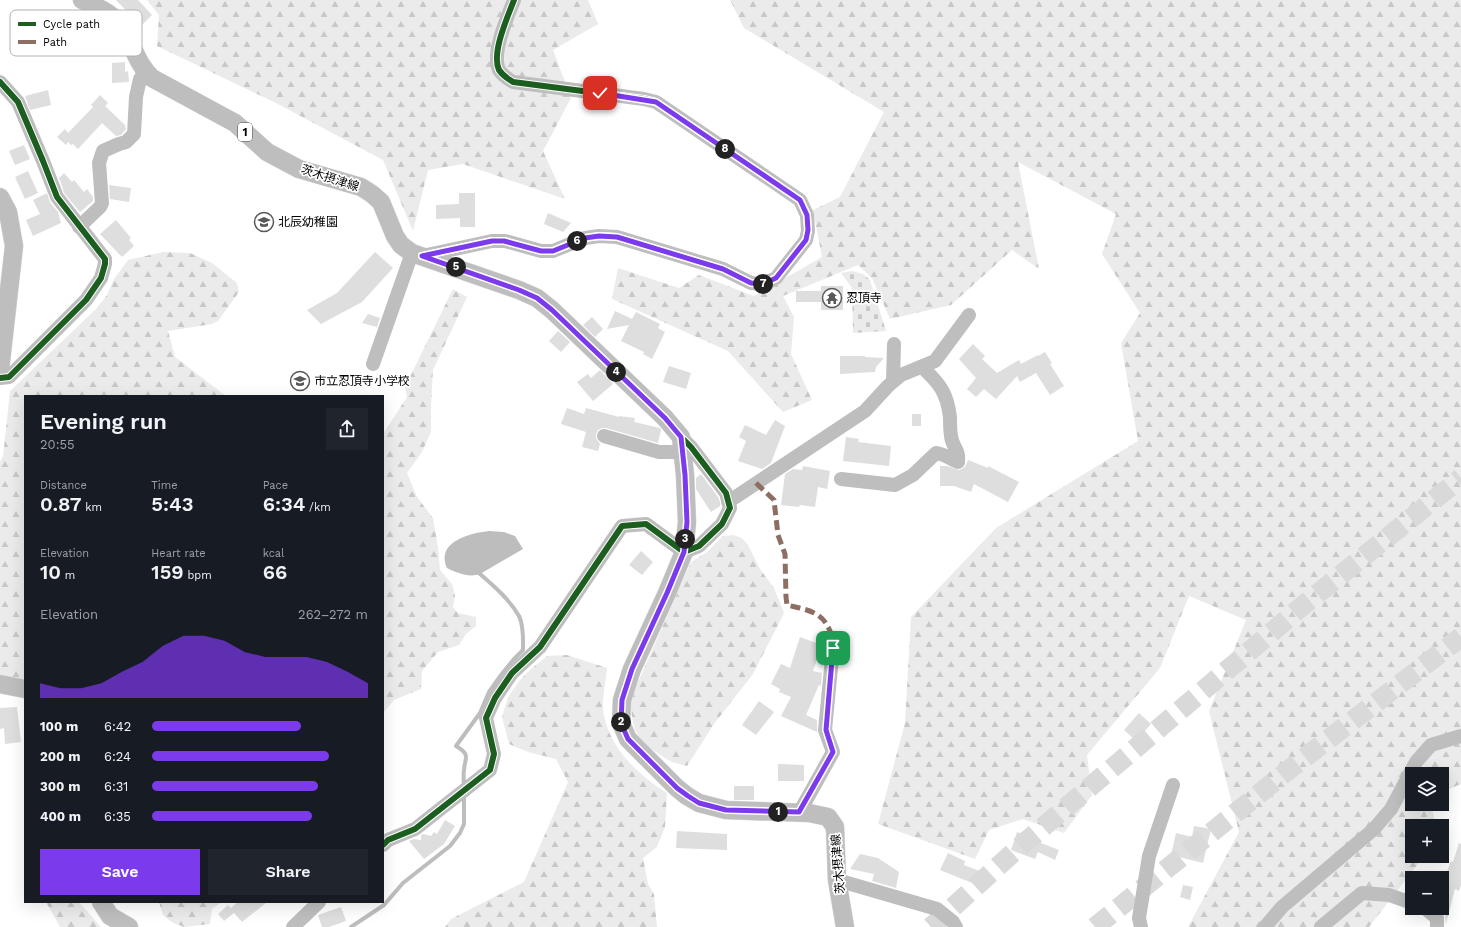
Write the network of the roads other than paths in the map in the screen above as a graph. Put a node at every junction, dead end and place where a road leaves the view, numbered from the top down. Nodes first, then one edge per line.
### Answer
1 (82, 0) edge
2 (514, 0) edge
3 (101, 10) edge
4 (136, 56) edge
5 (145, 72) junction
6 (0, 82) edge
7 (0, 197) edge
8 (79, 227) junction
9 (417, 255) junction
10 (969, 315) dead end
11 (894, 344) dead end
12 (373, 364) dead end
13 (922, 367) junction
14 (0, 370) edge
15 (0, 378) edge
16 (893, 381) junction
17 (604, 436) dead end
18 (682, 445) junction
19 (841, 479) dead end
20 (728, 502) junction
21 (684, 552) junction
22 (833, 648) dead end
23 (0, 684) edge
24 (24, 689) edge
25 (1461, 736) edge
26 (1173, 785) dead end
27 (799, 812) junction
28 (384, 844) edge
29 (837, 880) junction
30 (1405, 901) edge
31 (102, 903) edge
32 (318, 903) edge
33 (1433, 915) edge
34 (130, 927) edge
35 (293, 927) edge
36 (845, 927) edge
37 (956, 927) edge
38 (1141, 927) edge
39 (1265, 927) edge
40 (1321, 927) edge
41 (1437, 927) edge

1 - 3 main road, 茨木摂津線 / 1
2 - 9 street
4 - 5 main road, 茨木摂津線 / 1
5 - 8 street
5 - 9 main road, 茨木摂津線 / 1
6 - 8 street
7 - 14 main road
8 - 15 street
9 - 12 street
9 - 18 main road, 茨木摂津線 / 1
10 - 13 street
11 - 16 street
13 - 16 street
13 - 19 street
16 - 20 street
17 - 18 street
18 - 20 street
18 - 21 main road, 茨木摂津線
20 - 21 street
21 - 27 main road, 茨木摂津線
21 - 28 street
22 - 27 street
23 - 24 main road
25 - 39 street
26 - 38 street
27 - 29 main road, 茨木摂津線
29 - 36 main road, 茨木摂津線
29 - 37 street
30 - 40 street
31 - 34 main road
32 - 35 street
33 - 41 street

